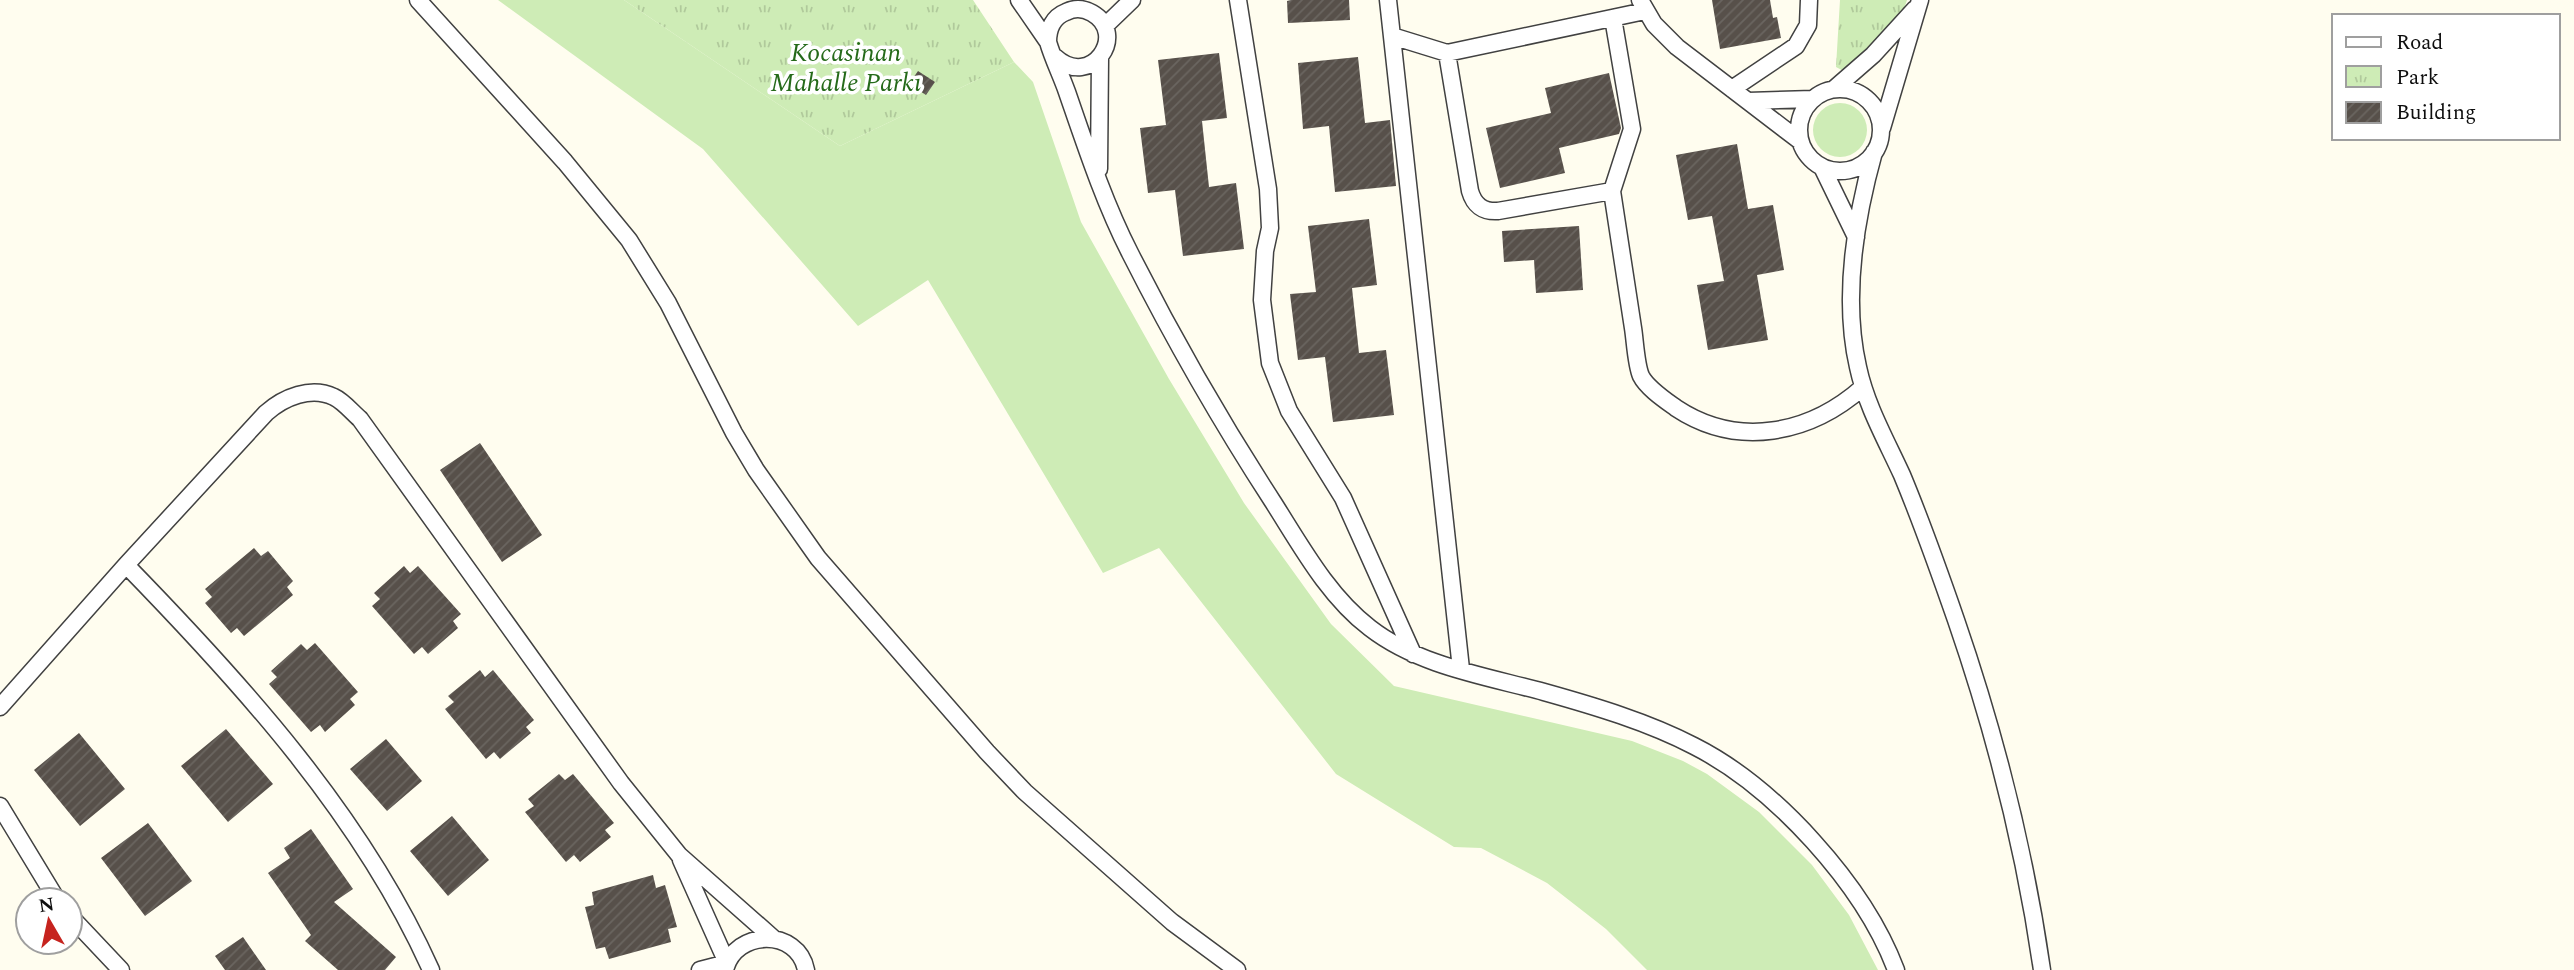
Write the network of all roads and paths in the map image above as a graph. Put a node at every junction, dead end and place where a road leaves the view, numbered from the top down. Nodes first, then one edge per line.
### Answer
1 (418, 0) edge
2 (432, 0) edge
3 (1019, 0) edge
4 (1062, 0) edge
5 (1132, 0) edge
6 (1238, 0) edge
7 (1388, 0) edge
8 (1809, 0) edge
9 (1920, 2) edge
10 (1642, 5) edge
11 (1086, 10) junction
12 (1613, 18) junction
13 (1105, 26) junction
14 (449, 31) junction
15 (1392, 36) junction
16 (1051, 50) junction
17 (1447, 53) junction
18 (1100, 58) junction
19 (1732, 89) junction
20 (1835, 89) junction
21 (1813, 99) junction
22 (1748, 101) junction
23 (1881, 130) junction
24 (1800, 141) junction
25 (1874, 152) junction
26 (1822, 167) junction
27 (1099, 182) junction
28 (1612, 191) junction
29 (1856, 237) junction
30 (1863, 387) junction
31 (126, 565) junction
32 (1413, 654) junction
33 (1461, 669) junction
34 (0, 707) edge
35 (0, 806) edge
36 (679, 855) junction
37 (49, 886) edge
38 (84, 931) edge
39 (774, 939) junction
40 (726, 967) edge
41 (808, 968) edge
42 (121, 970) edge
43 (431, 970) edge
44 (700, 970) edge
45 (1237, 970) edge
46 (1896, 970) edge
47 (2042, 970) edge

1 - 14 street
2 - 14 street
3 - 16 street
4 - 11 street
5 - 13 street
6 - 32 street
7 - 15 street
8 - 19 street
9 - 20 street
9 - 23 street
10 - 12 street
10 - 19 street
11 - 13 street
11 - 16 street
12 - 17 street
12 - 28 street
13 - 18 street
14 - 45 street
15 - 17 street
15 - 33 street
16 - 18 street
16 - 27 street
17 - 28 street
18 - 27 street
19 - 22 street
20 - 21 street
20 - 23 street
21 - 22 street
21 - 24 street
22 - 24 street
23 - 25 street
24 - 26 street
25 - 26 street
25 - 29 street
26 - 29 street
27 - 32 street
28 - 30 street
29 - 30 street
30 - 47 street
31 - 34 street
31 - 36 street
31 - 43 street
32 - 33 street
33 - 46 street
35 - 37 street
36 - 39 street
36 - 40 street
38 - 42 street
39 - 40 street
39 - 41 street
40 - 44 street

